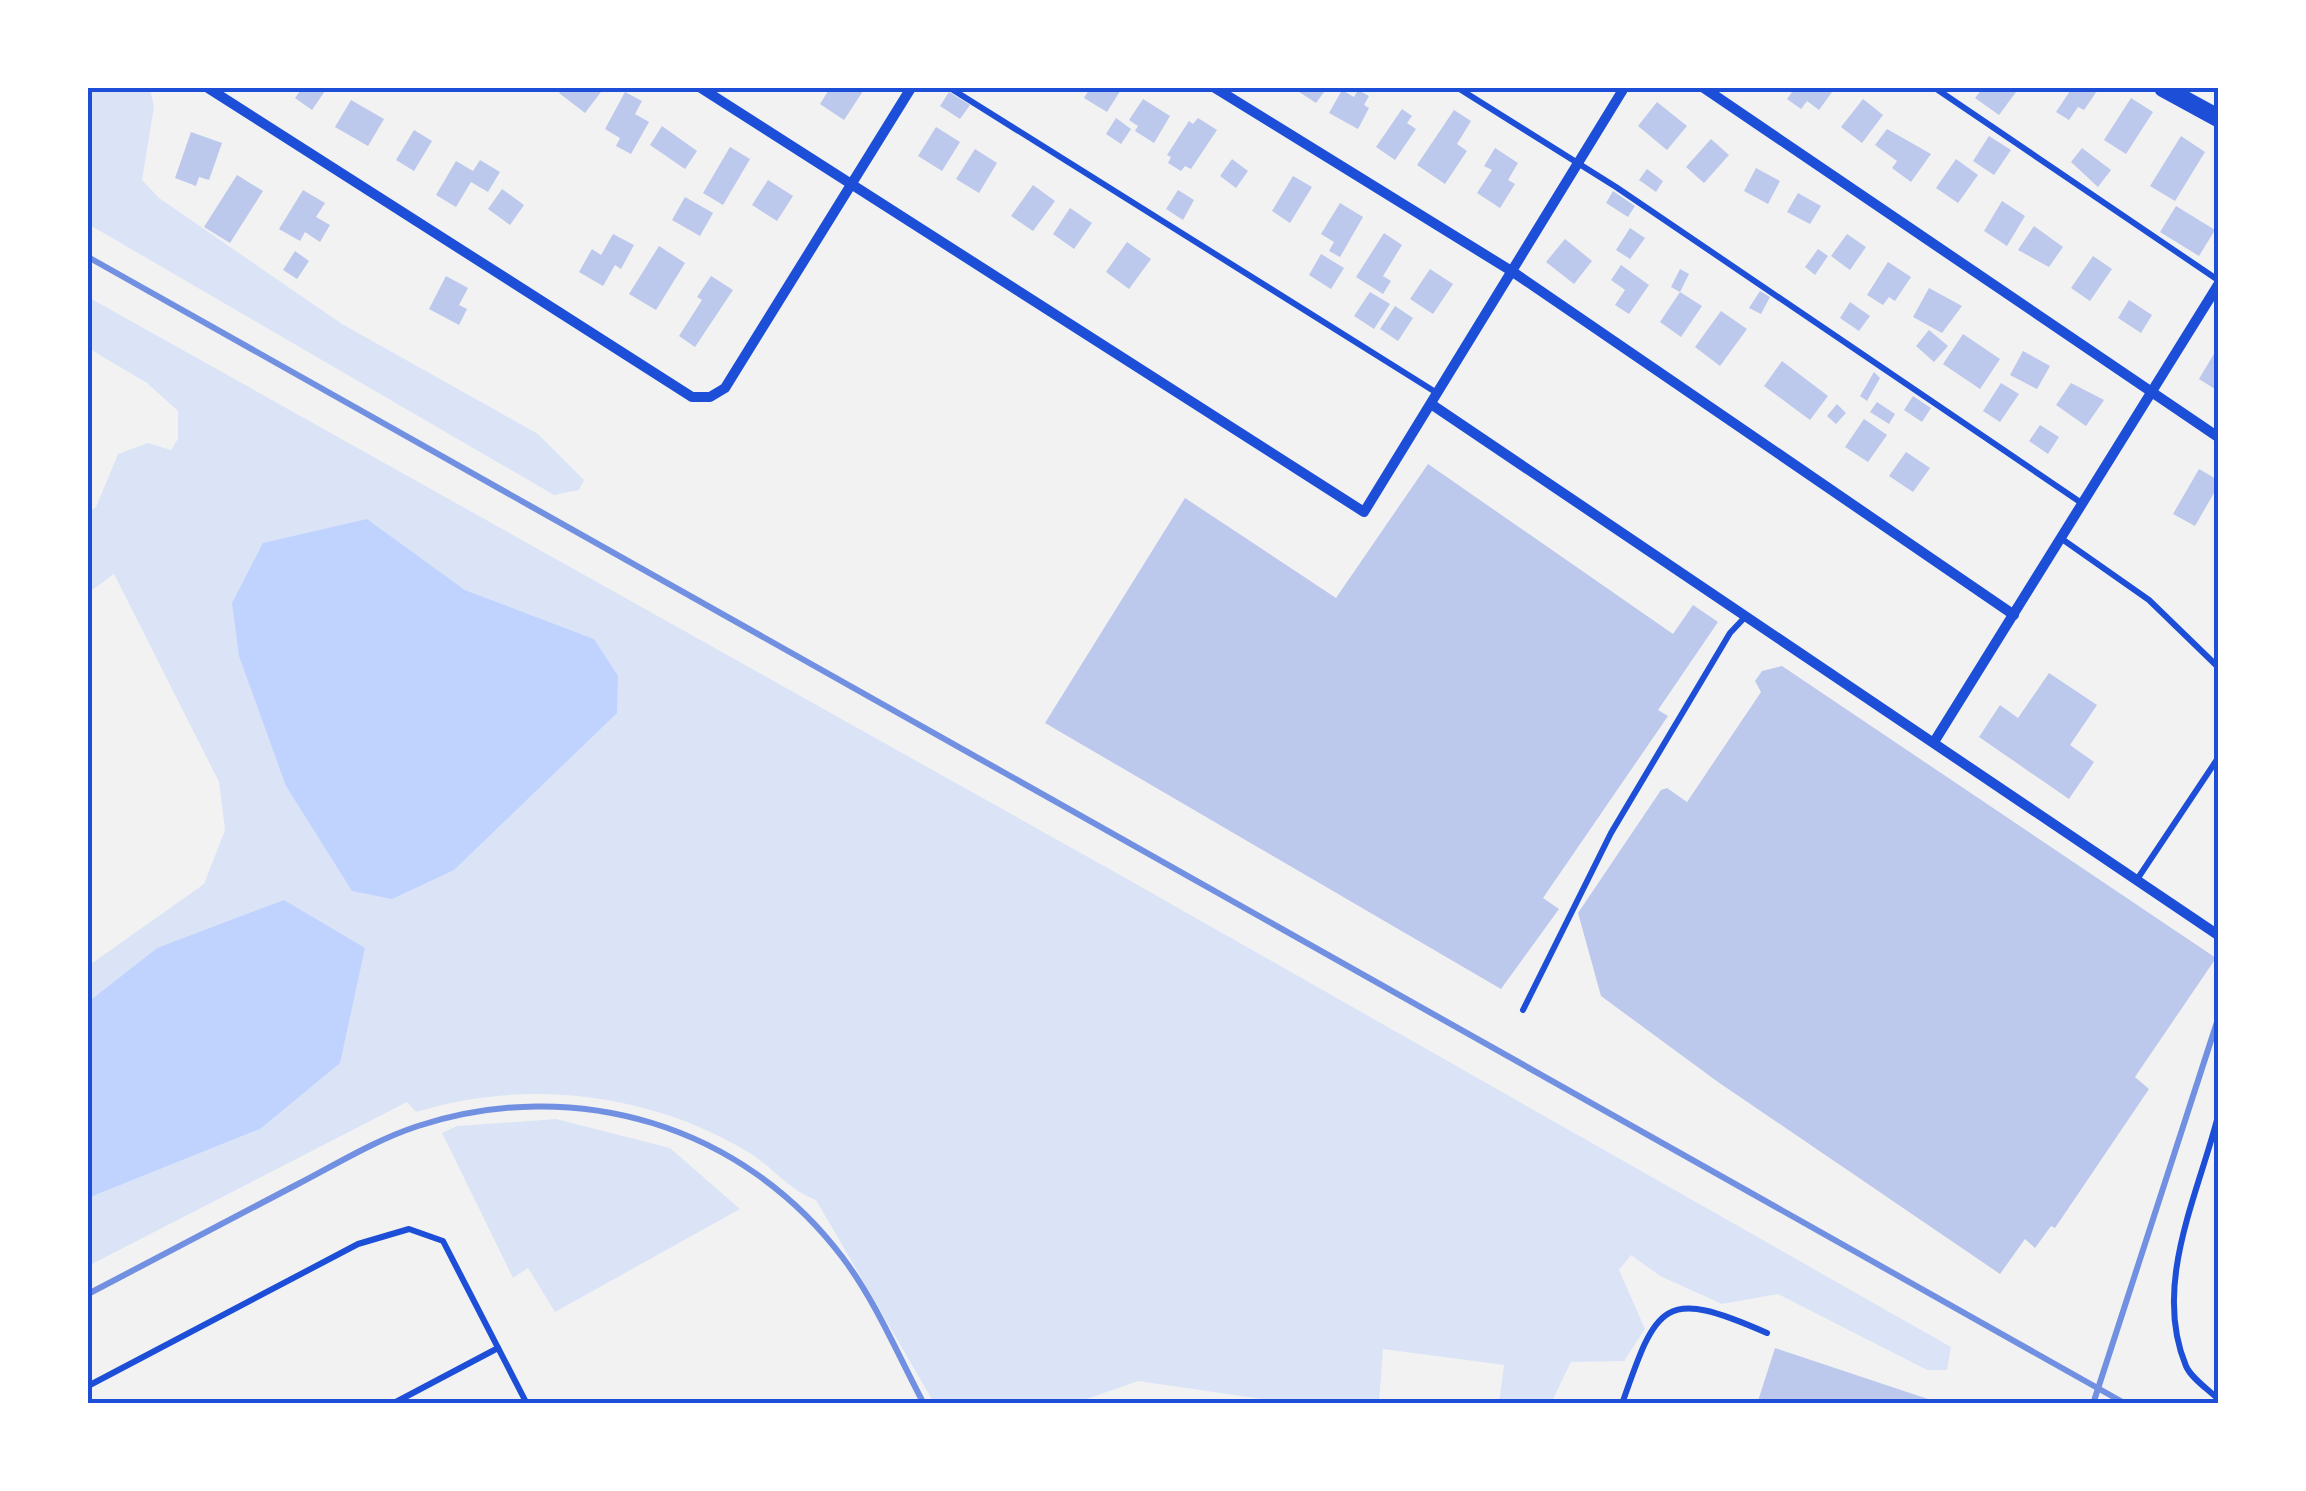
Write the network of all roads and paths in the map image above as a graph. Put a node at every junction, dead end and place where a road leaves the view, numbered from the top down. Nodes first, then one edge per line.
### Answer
1 (208, 88) edge
2 (701, 88) edge
3 (912, 88) edge
4 (950, 88) edge
5 (1215, 88) edge
6 (1458, 88) edge
7 (1624, 88) edge
8 (1704, 88) edge
9 (1936, 88) edge
10 (2163, 88) edge
11 (2218, 118) edge
12 (1578, 165) junction
13 (854, 183) junction
14 (1512, 272) junction
15 (2218, 282) edge
16 (2152, 392) junction
17 (1434, 398) junction
18 (2218, 437) edge
19 (2084, 504) junction
20 (2062, 539) junction
21 (1746, 615) junction
22 (2014, 615) junction
23 (2218, 667) edge
24 (1934, 742) junction
25 (2218, 758) edge
26 (2136, 882) junction
27 (2218, 935) edge
28 (1523, 1010) dead end
29 (2218, 1116) edge
30 (1767, 1333) dead end
31 (498, 1348) junction
32 (88, 1386) edge
33 (2218, 1399) edge
34 (392, 1404) edge
35 (527, 1404) edge
36 (1622, 1404) edge

1 - 13 street
2 - 13 street
3 - 13 street
4 - 17 lane
5 - 14 street
6 - 12 lane
7 - 12 street
8 - 16 street
9 - 15 lane
10 - 11 main road
12 - 14 street
12 - 19 lane
13 - 17 street
14 - 17 street
14 - 22 street
15 - 16 street
16 - 18 street
16 - 19 street
17 - 21 street
19 - 20 street
20 - 22 street
20 - 23 lane
21 - 24 street
21 - 28 lane
22 - 24 street
24 - 26 street
25 - 26 lane
26 - 27 street
29 - 33 lane
30 - 36 lane
31 - 32 lane
31 - 34 lane
31 - 35 lane

